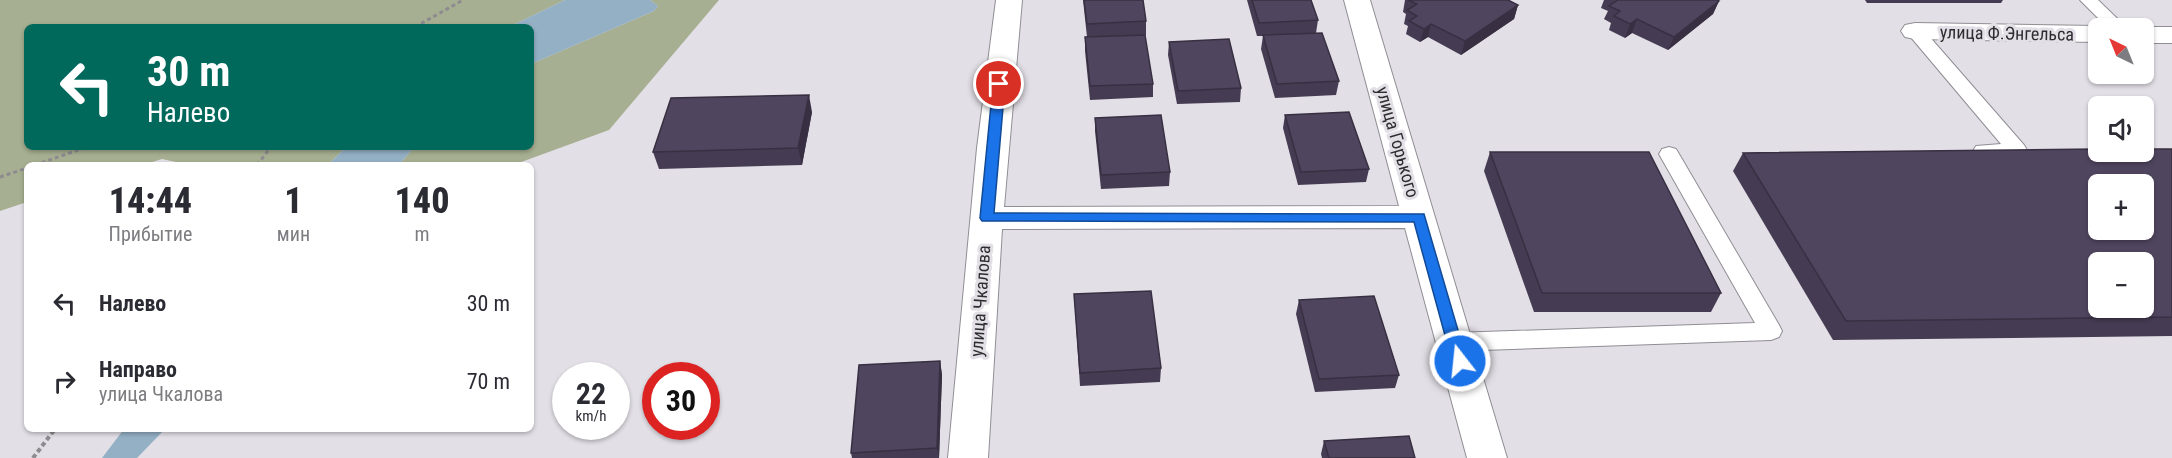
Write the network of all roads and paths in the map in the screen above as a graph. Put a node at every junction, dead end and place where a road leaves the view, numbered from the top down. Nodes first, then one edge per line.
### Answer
1 (463, 0) edge
2 (1009, 0) edge
3 (1357, 0) edge
4 (2088, 0) edge
5 (2107, 18) edge
6 (420, 24) edge
7 (1915, 31) joint
8 (2088, 34) edge
9 (2154, 35) edge
10 (2172, 35) edge
11 (78, 150) edge
12 (269, 150) edge
13 (1969, 151) edge
14 (1669, 154) dead end
15 (44, 162) edge
16 (259, 162) edge
17 (24, 169) edge
18 (0, 177) edge
19 (1419, 217) junction
20 (987, 218) junction
21 (1454, 342) junction
22 (53, 432) edge
23 (33, 458) edge
24 (968, 458) edge
25 (1487, 458) edge

1 - 6 path
2 - 20 street, улица Чкалова
3 - 19 street, улица Горького
4 - 5 lane
7 - 8 street, улица Ф.Энгельса
7 - 13 lane
9 - 10 street
11 - 15 path
12 - 16 path
14 - 21 lane
17 - 18 path
19 - 20 street
19 - 21 street, улица Горького
20 - 24 street, улица Чкалова
21 - 25 street, улица Горького
22 - 23 path

